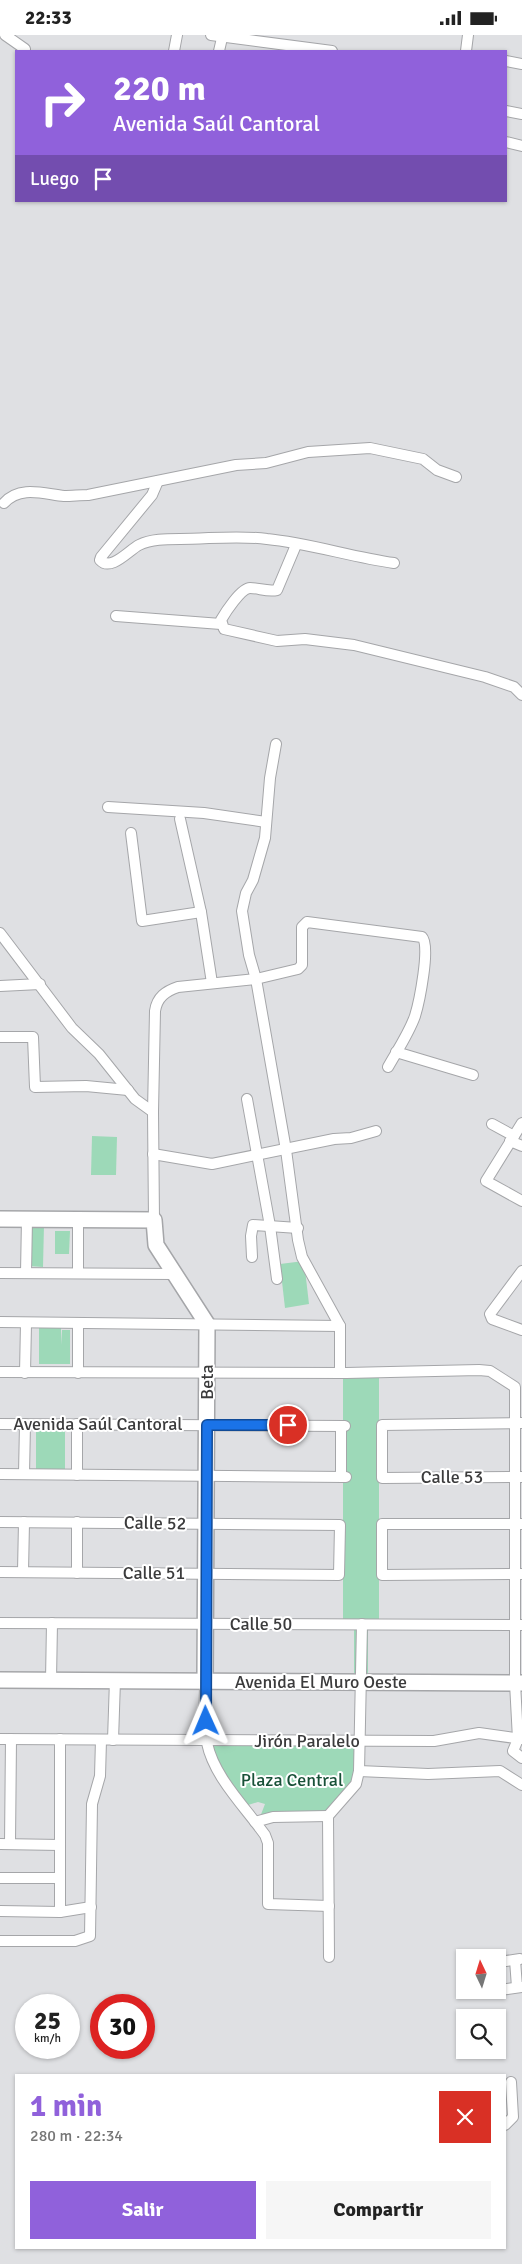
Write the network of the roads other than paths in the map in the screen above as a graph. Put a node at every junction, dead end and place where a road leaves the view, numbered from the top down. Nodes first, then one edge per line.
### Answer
1 (5, 35) edge
2 (177, 35) edge
3 (211, 35) edge
4 (468, 35) edge
5 (222, 38) junction
6 (25, 49) dead end
7 (174, 50) edge
8 (219, 50) edge
9 (324, 50) edge
10 (466, 50) edge
11 (507, 61) edge
12 (522, 64) edge
13 (507, 111) edge
14 (522, 114) edge
15 (507, 142) edge
16 (522, 146) edge
17 (456, 477) dead end
18 (158, 481) junction
19 (4, 503) dead end
20 (296, 545) junction
21 (394, 563) dead end
22 (116, 616) dead end
23 (221, 624) junction
24 (522, 695) edge
25 (276, 744) dead end
26 (108, 807) dead end
27 (180, 819) dead end
28 (266, 822) junction
29 (131, 833) dead end
30 (201, 912) junction
31 (0, 933) edge
32 (256, 979) junction
33 (212, 983) junction
34 (40, 984) junction
35 (0, 986) edge
36 (0, 1037) edge
37 (396, 1052) junction
38 (388, 1067) dead end
39 (472, 1075) dead end
40 (128, 1091) junction
41 (247, 1099) dead end
42 (153, 1112) junction
43 (492, 1123) dead end
44 (522, 1123) edge
45 (376, 1131) dead end
46 (512, 1138) junction
47 (522, 1146) edge
48 (286, 1150) junction
49 (153, 1154) junction
50 (257, 1155) junction
51 (522, 1201) edge
52 (0, 1219) edge
53 (27, 1219) junction
54 (154, 1219) junction
55 (78, 1220) junction
56 (270, 1226) junction
57 (298, 1228) junction
58 (252, 1257) dead end
59 (522, 1271) edge
60 (0, 1273) edge
61 (26, 1273) junction
62 (78, 1273) junction
63 (174, 1274) junction
64 (277, 1279) dead end
65 (0, 1323) edge
66 (26, 1323) junction
67 (78, 1323) junction
68 (207, 1324) junction
69 (340, 1326) junction
70 (522, 1330) edge
71 (0, 1372) edge
72 (25, 1373) junction
73 (78, 1373) junction
74 (207, 1373) junction
75 (340, 1373) junction
76 (519, 1423) edge
77 (0, 1424) edge
78 (25, 1424) junction
79 (77, 1424) junction
80 (207, 1425) junction
81 (0, 1474) edge
82 (24, 1474) junction
83 (77, 1475) junction
84 (206, 1476) junction
85 (519, 1477) edge
86 (0, 1522) edge
87 (24, 1522) junction
88 (77, 1522) junction
89 (205, 1523) junction
90 (519, 1524) edge
91 (0, 1572) edge
92 (24, 1572) junction
93 (77, 1573) junction
94 (205, 1574) junction
95 (519, 1574) edge
96 (339, 1575) joint
97 (0, 1623) edge
98 (52, 1623) junction
99 (205, 1624) junction
100 (362, 1624) junction
101 (519, 1625) edge
102 (0, 1680) edge
103 (51, 1680) junction
104 (115, 1680) junction
105 (205, 1681) junction
106 (361, 1683) junction
107 (519, 1683) edge
108 (5, 1739) edge
109 (60, 1739) junction
110 (520, 1739) edge
111 (101, 1740) junction
112 (113, 1740) junction
113 (206, 1741) junction
114 (360, 1741) junction
115 (522, 1757) edge
116 (359, 1771) junction
117 (522, 1785) edge
118 (328, 1816) junction
119 (255, 1822) junction
120 (5, 1844) edge
121 (60, 1845) junction
122 (0, 1878) edge
123 (60, 1878) junction
124 (329, 1906) junction
125 (91, 1907) junction
126 (0, 1911) edge
127 (60, 1912) junction
128 (0, 1941) edge
129 (329, 1957) dead end
130 (519, 1960) edge
131 (506, 1961) edge
132 (520, 1987) edge
133 (506, 1989) edge
134 (522, 2081) edge
135 (508, 2082) edge
136 (506, 2124) edge

1 - 6 street
2 - 7 street
3 - 5 street
4 - 10 street
5 - 8 street
5 - 9 street
11 - 12 street
13 - 14 street
15 - 16 street
17 - 18 street
18 - 19 street
18 - 20 street
20 - 21 street
20 - 23 street
22 - 23 street
23 - 24 street
25 - 28 street
26 - 28 street
27 - 30 street
28 - 32 street
29 - 30 street
30 - 33 street
31 - 34 street
32 - 33 street
32 - 37 street
32 - 48 street
33 - 42 street
34 - 35 street
34 - 40 street
36 - 40 street
37 - 38 street
37 - 39 street
40 - 42 street
41 - 50 street
42 - 49 street
43 - 46 street
44 - 46 street
45 - 48 street
46 - 47 street
46 - 51 street
48 - 50 street
48 - 57 street
49 - 50 street
49 - 54 street
50 - 56 street
52 - 53 street
53 - 55 street
53 - 61 street
54 - 55 street
54 - 63 street
55 - 62 street
56 - 57 street
56 - 58 street
56 - 64 street
57 - 69 street
59 - 70 street
60 - 61 street
61 - 62 street
62 - 63 street
63 - 68 street
65 - 66 street
66 - 67 street
66 - 72 street
67 - 68 street
67 - 73 street
68 - 69 street
68 - 74 street, Beta
69 - 75 street
71 - 72 street
72 - 73 street
73 - 74 street
74 - 75 street
74 - 80 street, Beta
75 - 76 street
76 - 85 street
76 - 85 street, Calle 53
77 - 78 street, Avenida Saúl Cantoral
78 - 79 street, Avenida Saúl Cantoral
78 - 82 street
79 - 80 street, Avenida Saúl Cantoral
79 - 83 street
80 - 84 street, Beta
80 - 84 street, Avenida Saúl Cantoral
81 - 82 street
82 - 83 street
83 - 84 street
84 - 89 street, Beta
85 - 90 street
86 - 87 street, Calle 52
87 - 88 street, Calle 52
87 - 92 street
88 - 89 street, Calle 52
88 - 93 street
89 - 94 street, Beta
89 - 96 street, Calle 52
90 - 95 street
90 - 95 street
91 - 92 street, Calle 51
92 - 93 street, Calle 51
93 - 94 street, Calle 51
94 - 96 street, Calle 51
94 - 99 street, Beta
95 - 101 street
97 - 98 street, Calle 50
98 - 99 street, Calle 50
98 - 103 street
99 - 100 street, Calle 50
99 - 105 street, Beta
100 - 101 street, Calle 50
100 - 106 street
101 - 107 street
102 - 103 street, Avenida El Muro Oeste
103 - 104 street, Avenida El Muro Oeste
104 - 105 street, Avenida El Muro Oeste
104 - 112 street
105 - 106 street, Avenida El Muro Oeste
105 - 113 street, Beta
106 - 107 street, Avenida El Muro Oeste
106 - 114 street
107 - 110 street
108 - 109 street, Jirón Paralelo
108 - 120 street
109 - 111 street, Jirón Paralelo
109 - 121 street
110 - 114 street, Jirón Paralelo
110 - 115 street
111 - 112 street, Jirón Paralelo
111 - 125 street
112 - 113 street, Jirón Paralelo
113 - 114 street, Jirón Paralelo
113 - 119 street
114 - 116 street
116 - 117 street
116 - 118 street
118 - 119 street
118 - 124 street
119 - 124 street
120 - 121 street
121 - 123 street
122 - 123 street
123 - 127 street
124 - 129 street
125 - 127 street
125 - 128 street
126 - 127 street
130 - 131 street
130 - 132 street
132 - 133 street
134 - 135 street
135 - 136 street

